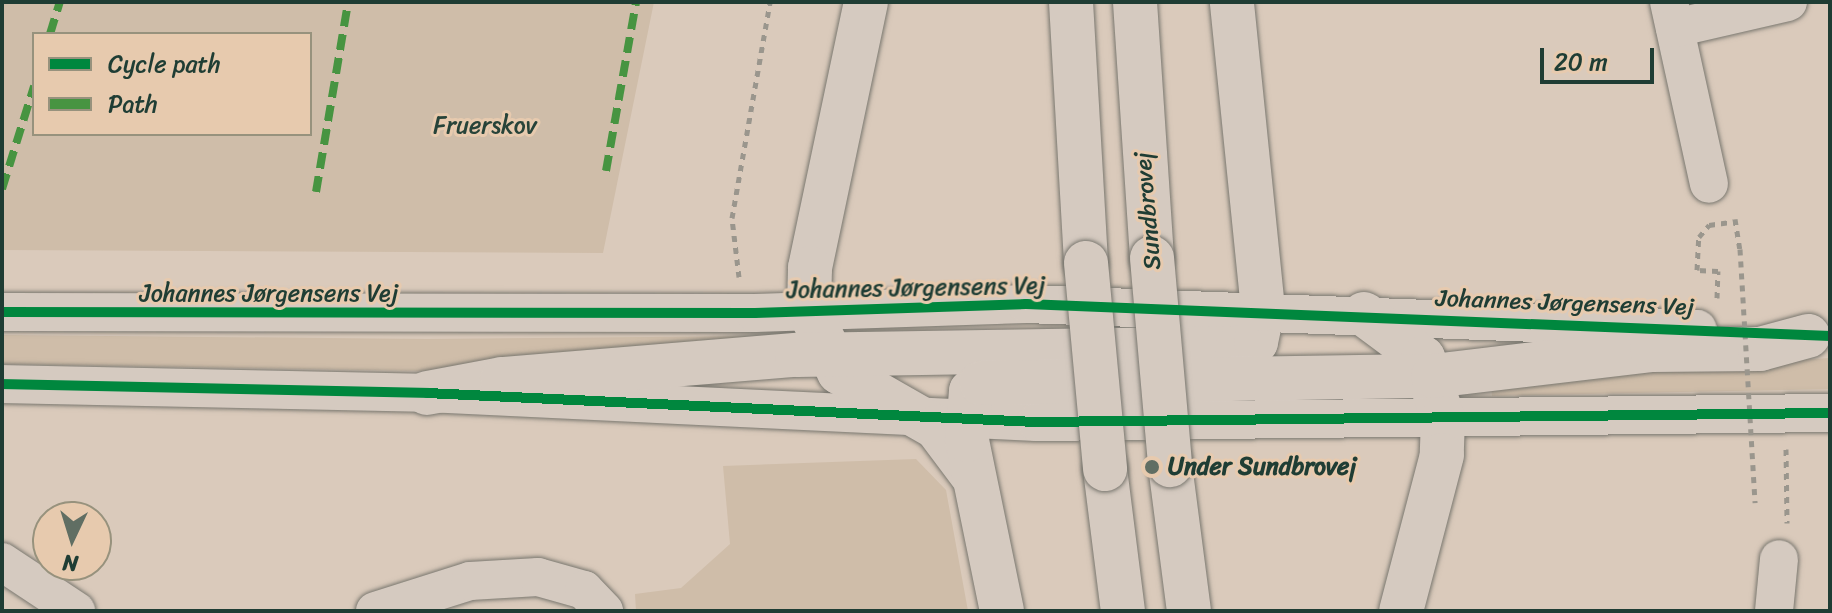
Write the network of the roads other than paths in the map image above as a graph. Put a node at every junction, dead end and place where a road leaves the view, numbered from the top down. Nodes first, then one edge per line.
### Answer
1 (866, 2) edge
2 (1071, 2) edge
3 (1135, 2) edge
4 (1232, 2) edge
5 (1788, 2) edge
6 (1672, 15) edge
7 (1709, 184) dead end
8 (1263, 309) junction
9 (809, 310) junction
10 (2, 312) edge
11 (1364, 314) junction
12 (1819, 336) edge
13 (827, 353) junction
14 (1433, 376) junction
15 (2, 384) edge
16 (427, 393) junction
17 (905, 413) junction
18 (1830, 413) edge
19 (966, 418) junction
20 (1443, 418) junction
21 (976, 485) junction
22 (1779, 559) road end
23 (2, 562) edge
24 (76, 611) edge
25 (375, 611) edge
26 (604, 611) edge
27 (1002, 611) edge
28 (1123, 611) edge
29 (1189, 611) edge
30 (1401, 611) edge
31 (1774, 611) edge

1 - 9 main road
2 - 28 main road, bridge
3 - 29 main road, Sundbrovej, bridge
4 - 8 main road
5 - 6 street
6 - 7 street
8 - 9 street, Johannes Jørgensens Vej
8 - 11 street, Johannes Jørgensens Vej
8 - 13 main road
9 - 10 street, Johannes Jørgensens Vej
9 - 13 main road
11 - 12 street, Johannes Jørgensens Vej
11 - 14 main road
12 - 14 main road
13 - 16 main road
13 - 17 main road
14 - 19 main road
14 - 20 main road
15 - 16 street
16 - 17 street
17 - 19 street
17 - 21 main road
18 - 20 street
19 - 20 street
19 - 21 main road
20 - 30 main road
21 - 27 main road
22 - 31 street
23 - 24 street
25 - 26 street

